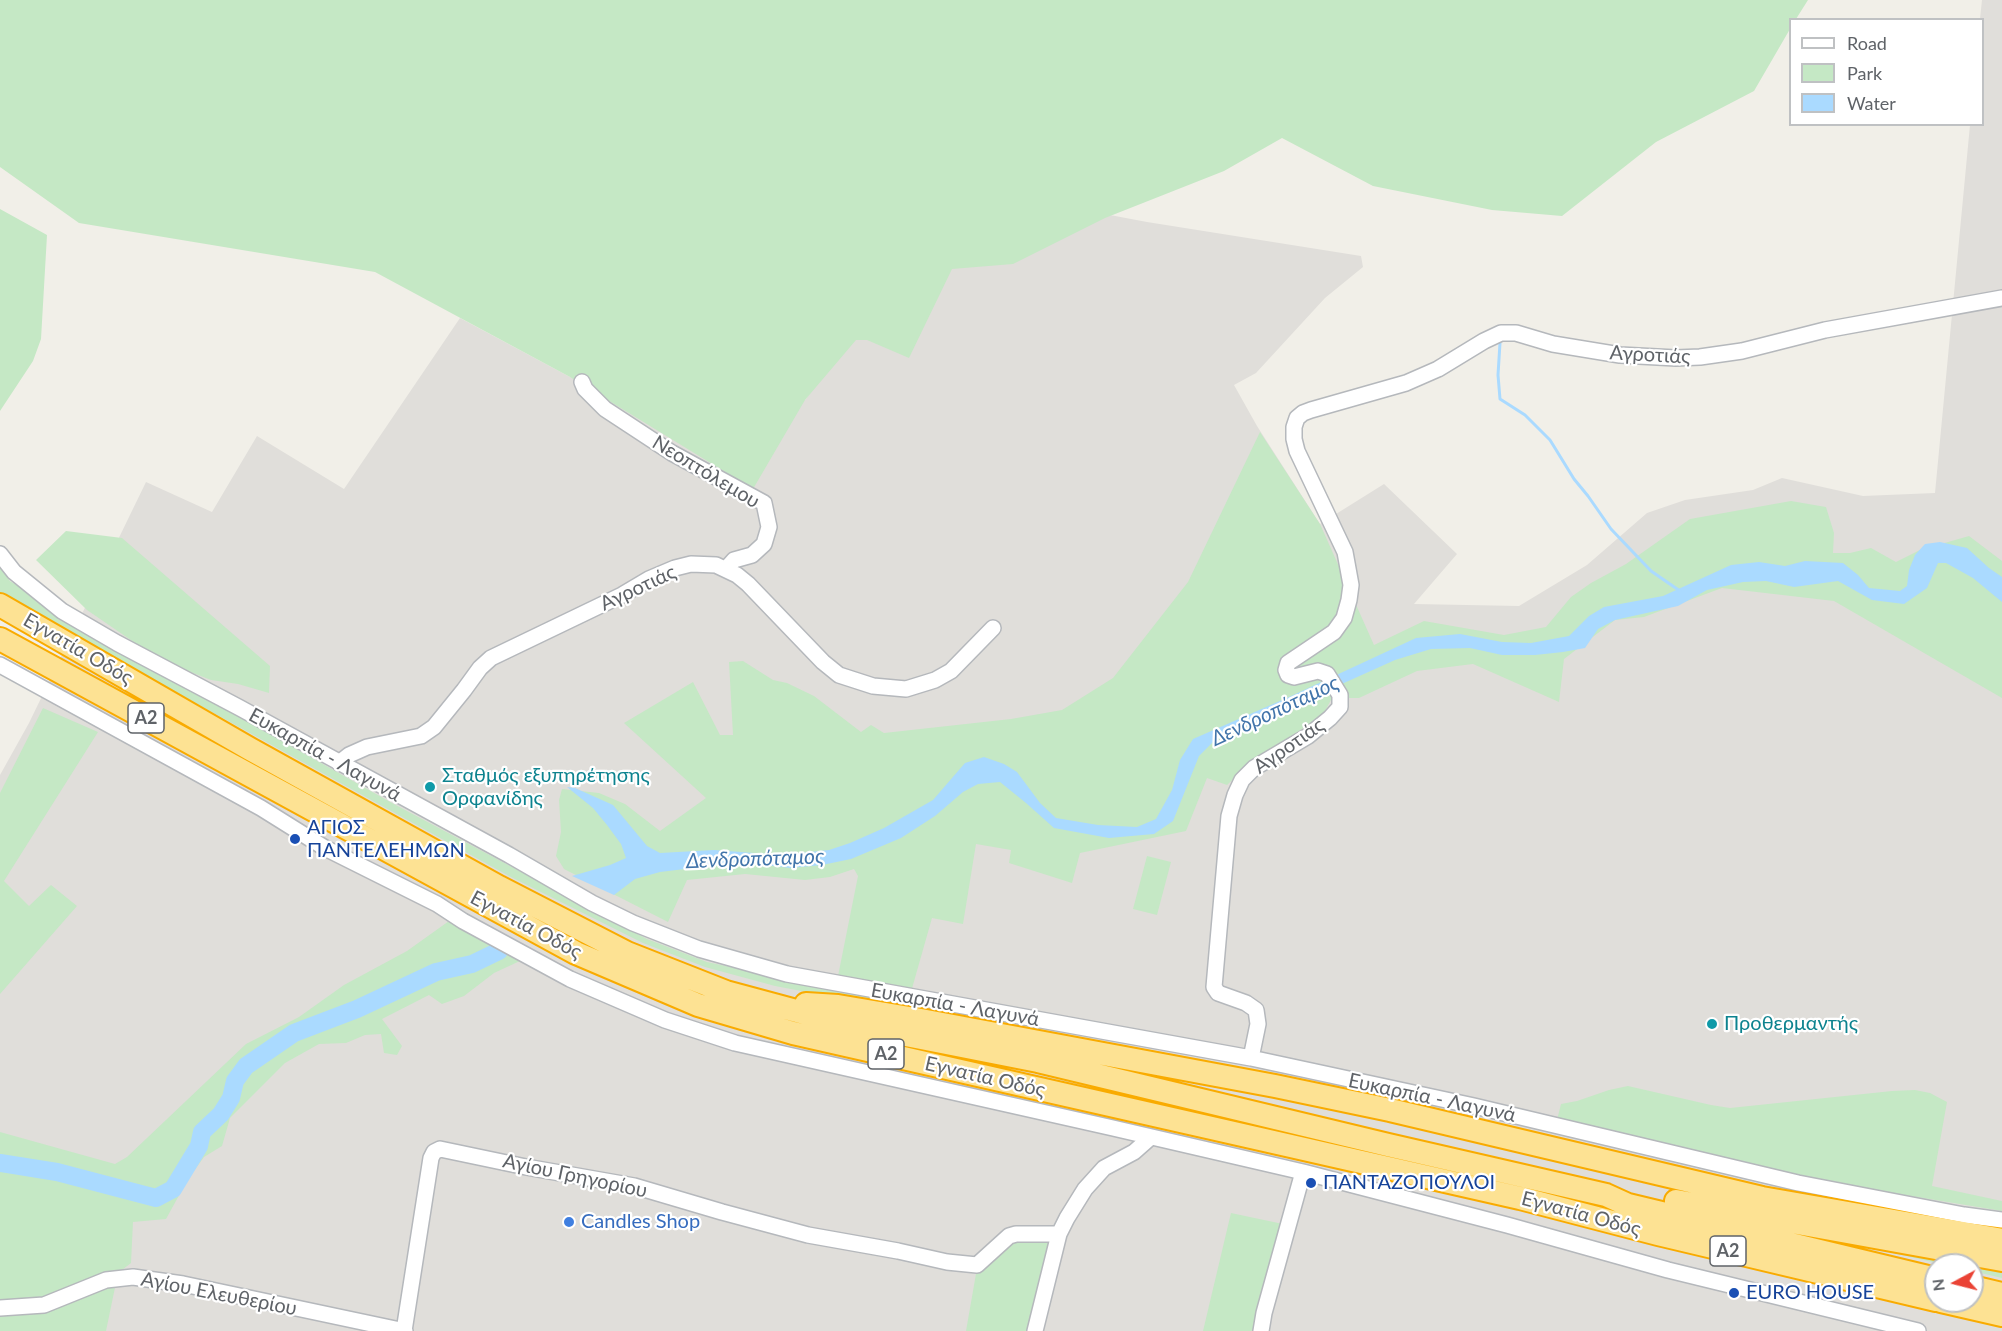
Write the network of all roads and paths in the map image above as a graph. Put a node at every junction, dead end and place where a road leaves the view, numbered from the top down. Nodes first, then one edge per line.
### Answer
1 (2002, 297) edge
2 (582, 382) dead end
3 (0, 554) edge
4 (726, 569) junction
5 (2, 605) edge
6 (993, 628) dead end
7 (0, 639) edge
8 (0, 665) edge
9 (339, 763) junction
10 (764, 1002) junction
11 (1251, 1058) junction
12 (1151, 1137) junction
13 (1303, 1172) junction
14 (1606, 1195) junction
15 (2002, 1220) edge
16 (1059, 1234) junction
17 (2002, 1240) edge
18 (2002, 1260) edge
19 (1924, 1276) edge
20 (1924, 1297) edge
21 (1984, 1298) edge
22 (0, 1308) edge
23 (1984, 1308) edge
24 (1999, 1311) edge
25 (404, 1331) edge
26 (1035, 1331) edge
27 (1261, 1331) edge
28 (1918, 1331) edge

1 - 11 street, Αγροτιάς
2 - 4 street, Νεοπτόλεμου
3 - 9 street, Ευκαρπία - Λαγυνά
4 - 6 street, Αγροτιάς
4 - 9 street, Αγροτιάς
5 - 10 highway, Εγνατία Οδός / Α2
7 - 20 highway, Εγνατία Οδός / Α2
8 - 12 street
9 - 11 street, Ευκαρπία - Λαγυνά
10 - 14 highway, Εγνατία Οδός / Α2
10 - 17 highway
11 - 15 street, Ευκαρπία - Λαγυνά
12 - 13 street
12 - 16 street
13 - 27 street
13 - 28 street
14 - 18 highway, Α2
14 - 19 highway
16 - 25 street, Αγίου Γρηγορίου
16 - 26 street
21 - 24 highway
22 - 25 street, Αγίου Ελευθερίου
23 - 24 highway

